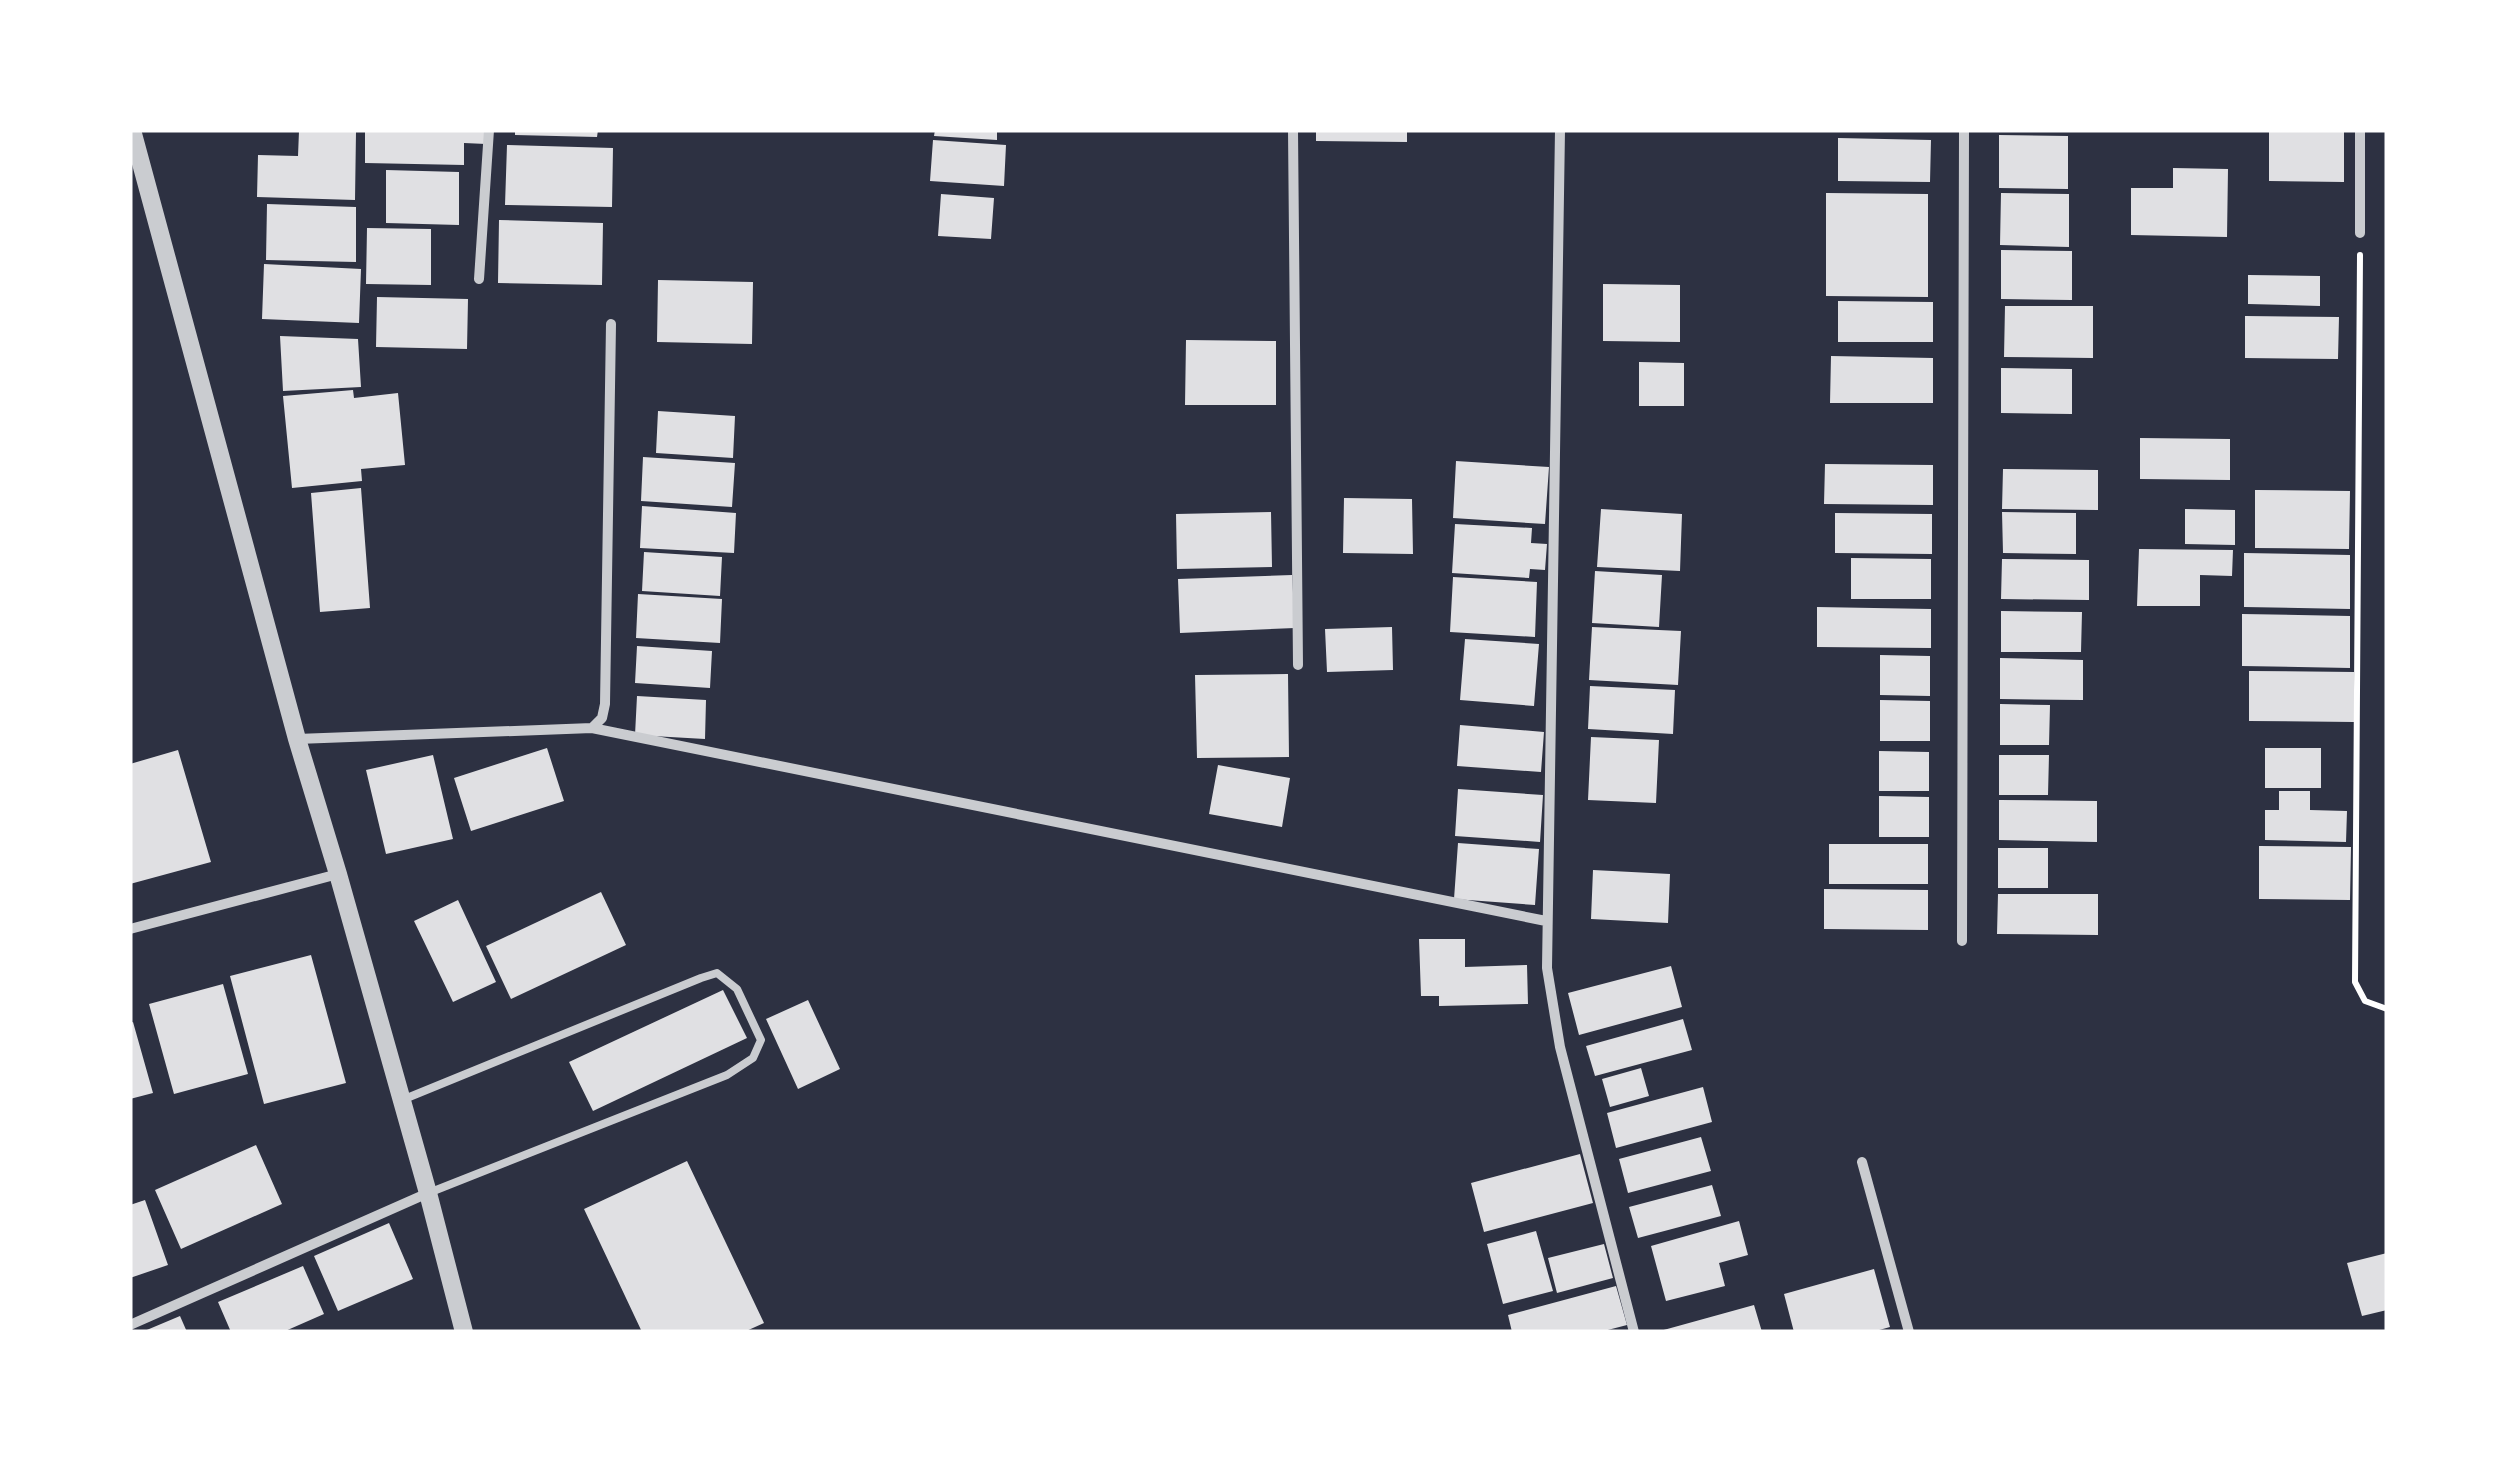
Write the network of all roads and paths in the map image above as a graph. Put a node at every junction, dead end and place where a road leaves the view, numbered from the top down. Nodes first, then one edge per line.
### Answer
1 (132, 130) edge
2 (488, 130) edge
3 (1293, 130) edge
4 (1560, 130) edge
5 (1964, 130) edge
6 (2360, 130) edge
7 (2360, 234) joint
8 (479, 279) dead end
9 (611, 324) dead end
10 (1298, 665) dead end
11 (592, 728) junction
12 (297, 740) junction
13 (338, 874) junction
14 (1546, 922) junction
15 (130, 929) edge
16 (1962, 941) dead end
17 (2387, 1008) edge
18 (402, 1100) junction
19 (1862, 1162) dead end
20 (428, 1193) junction
21 (130, 1325) edge
22 (464, 1332) edge
23 (1634, 1332) edge
24 (1910, 1332) edge

1 - 12 street
2 - 8 street
3 - 10 street
4 - 14 street
5 - 16 street
6 - 7 street
7 - 17 path
9 - 11 street
11 - 12 street
11 - 14 street
12 - 13 street
13 - 15 street
13 - 18 street
14 - 23 street
18 - 20 street
18 - 20 lane
19 - 24 street
20 - 21 street
20 - 22 street

